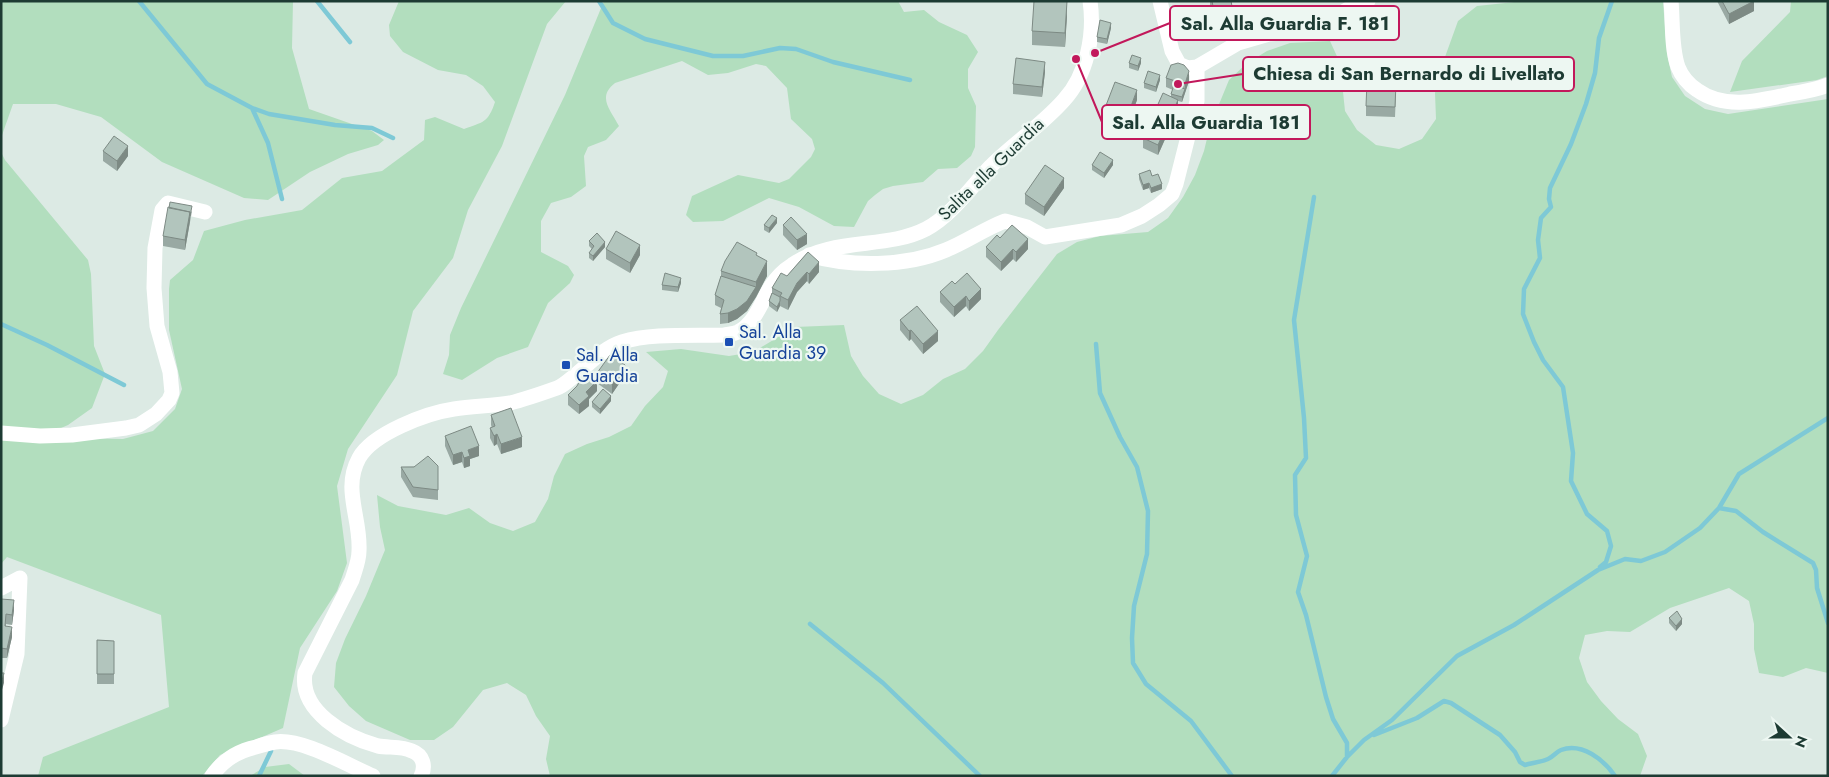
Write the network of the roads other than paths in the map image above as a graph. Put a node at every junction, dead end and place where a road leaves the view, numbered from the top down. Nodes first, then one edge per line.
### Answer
1 (1090, 1) edge
2 (1160, 1) edge
3 (1368, 1) edge
4 (1671, 1) edge
5 (1198, 67) junction
6 (1828, 85) edge
7 (205, 212) dead end
8 (809, 255) junction
9 (1, 433) edge
10 (1, 588) edge
11 (2, 712) edge
12 (212, 776) edge
13 (373, 776) edge
14 (421, 776) edge

1 - 8 street, Salita alla Guardia
2 - 5 street
3 - 5 street
4 - 6 street
5 - 8 street
7 - 9 street
8 - 14 street, Salita alla Guardia
10 - 11 street
12 - 13 street

